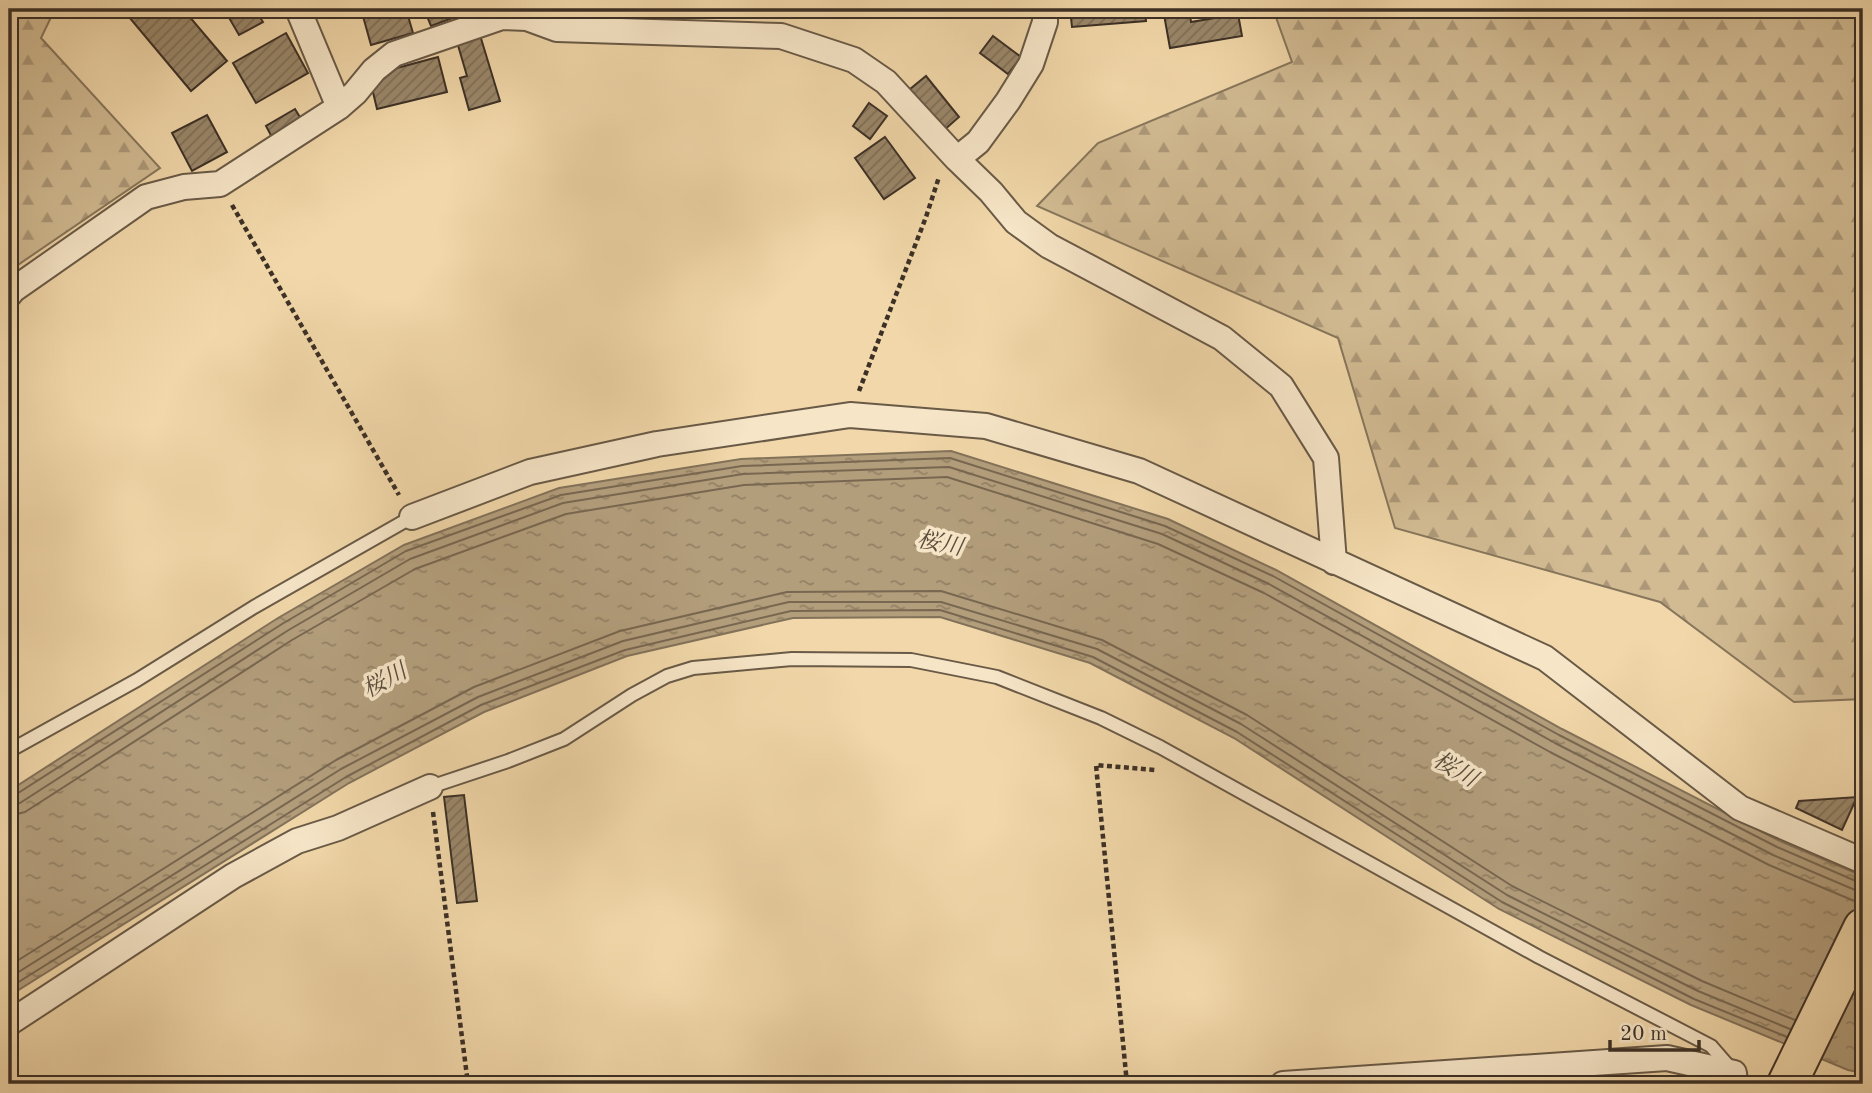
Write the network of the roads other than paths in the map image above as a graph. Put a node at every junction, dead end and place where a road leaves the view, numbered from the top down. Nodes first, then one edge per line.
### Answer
1 (298, 9) edge
2 (1045, 9) edge
3 (340, 107) junction
4 (957, 159) junction
5 (9, 295) edge
6 (412, 517) joint
7 (1334, 562) junction
8 (9, 751) edge
9 (430, 787) joint
10 (1863, 861) edge
11 (1863, 928) edge
12 (9, 1023) edge
13 (1792, 1074) edge
14 (1735, 1079) edge
15 (1283, 1084) edge

1 - 3 street
2 - 4 street
3 - 4 street
3 - 5 street
4 - 7 street
6 - 7 street
6 - 8 lane
7 - 10 street
9 - 12 street
9 - 14 lane
11 - 13 main road
14 - 15 street

